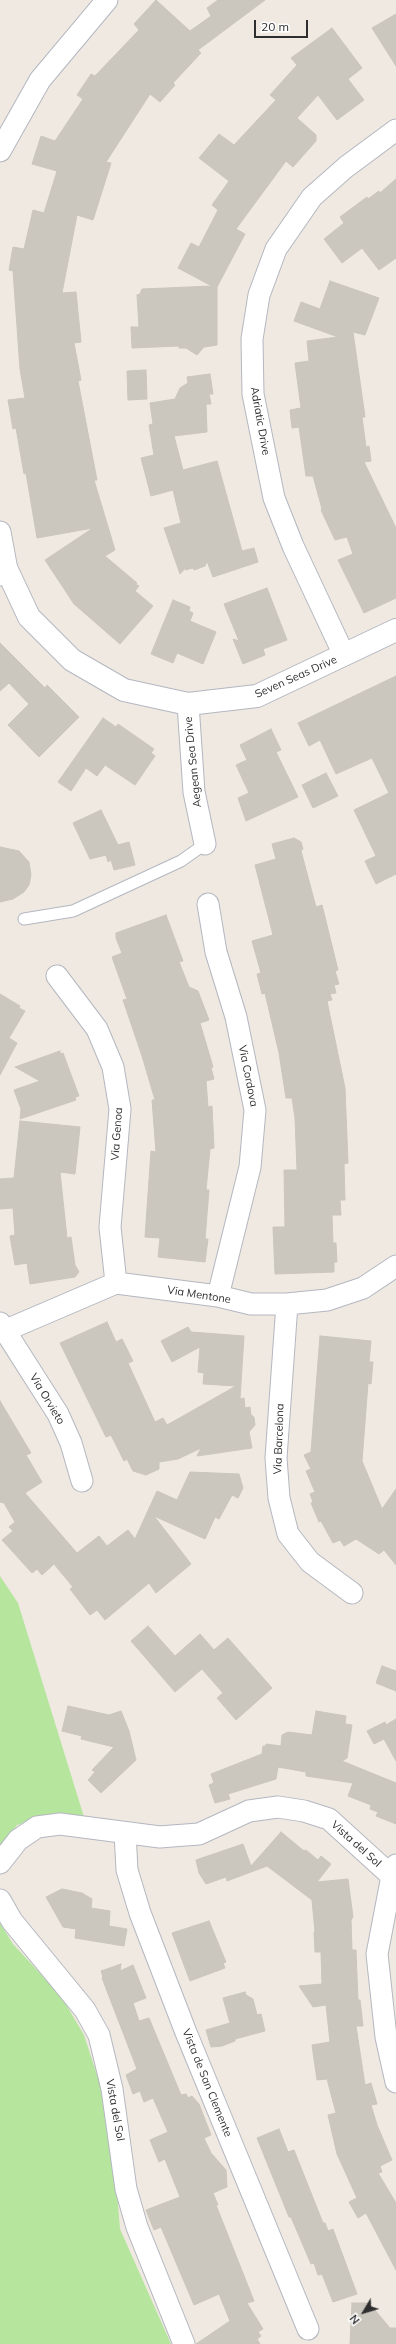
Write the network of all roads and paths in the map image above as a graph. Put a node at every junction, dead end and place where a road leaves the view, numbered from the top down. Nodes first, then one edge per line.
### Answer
1 (107, 0) edge
2 (396, 130) edge
3 (0, 151) edge
4 (0, 532) edge
5 (3, 572) edge
6 (396, 630) edge
7 (344, 656) junction
8 (188, 704) junction
9 (205, 844) joint
10 (208, 904) dead end
11 (24, 919) dead end
12 (58, 976) dead end
13 (396, 1266) edge
14 (116, 1283) junction
15 (218, 1296) junction
16 (287, 1304) junction
17 (2, 1327) edge
18 (82, 1481) dead end
19 (352, 1593) dead end
20 (126, 1833) junction
21 (0, 1863) edge
22 (394, 1873) edge
23 (0, 1900) edge
24 (396, 2082) edge
25 (308, 2329) dead end
26 (184, 2344) edge

1 - 3 street
2 - 7 street, Adriatic Drive
4 - 5 street
5 - 8 street, Seven Seas Drive
6 - 7 street, Seven Seas Drive
7 - 8 street, Seven Seas Drive
8 - 9 street, Aegean Sea Drive
9 - 11 lane
10 - 15 street, Via Cordova
12 - 14 street, Via Genoa
13 - 16 street, Via Mentone
14 - 15 street, Via Mentone
14 - 17 street
15 - 16 street, Via Mentone
16 - 19 street, Via Barcelona
17 - 18 street, Via Orvieto
20 - 21 street, Vista del Sol
20 - 22 street, Vista del Sol
20 - 25 street, Vista de San Clemente
22 - 24 street
23 - 26 street, Vista del Sol

